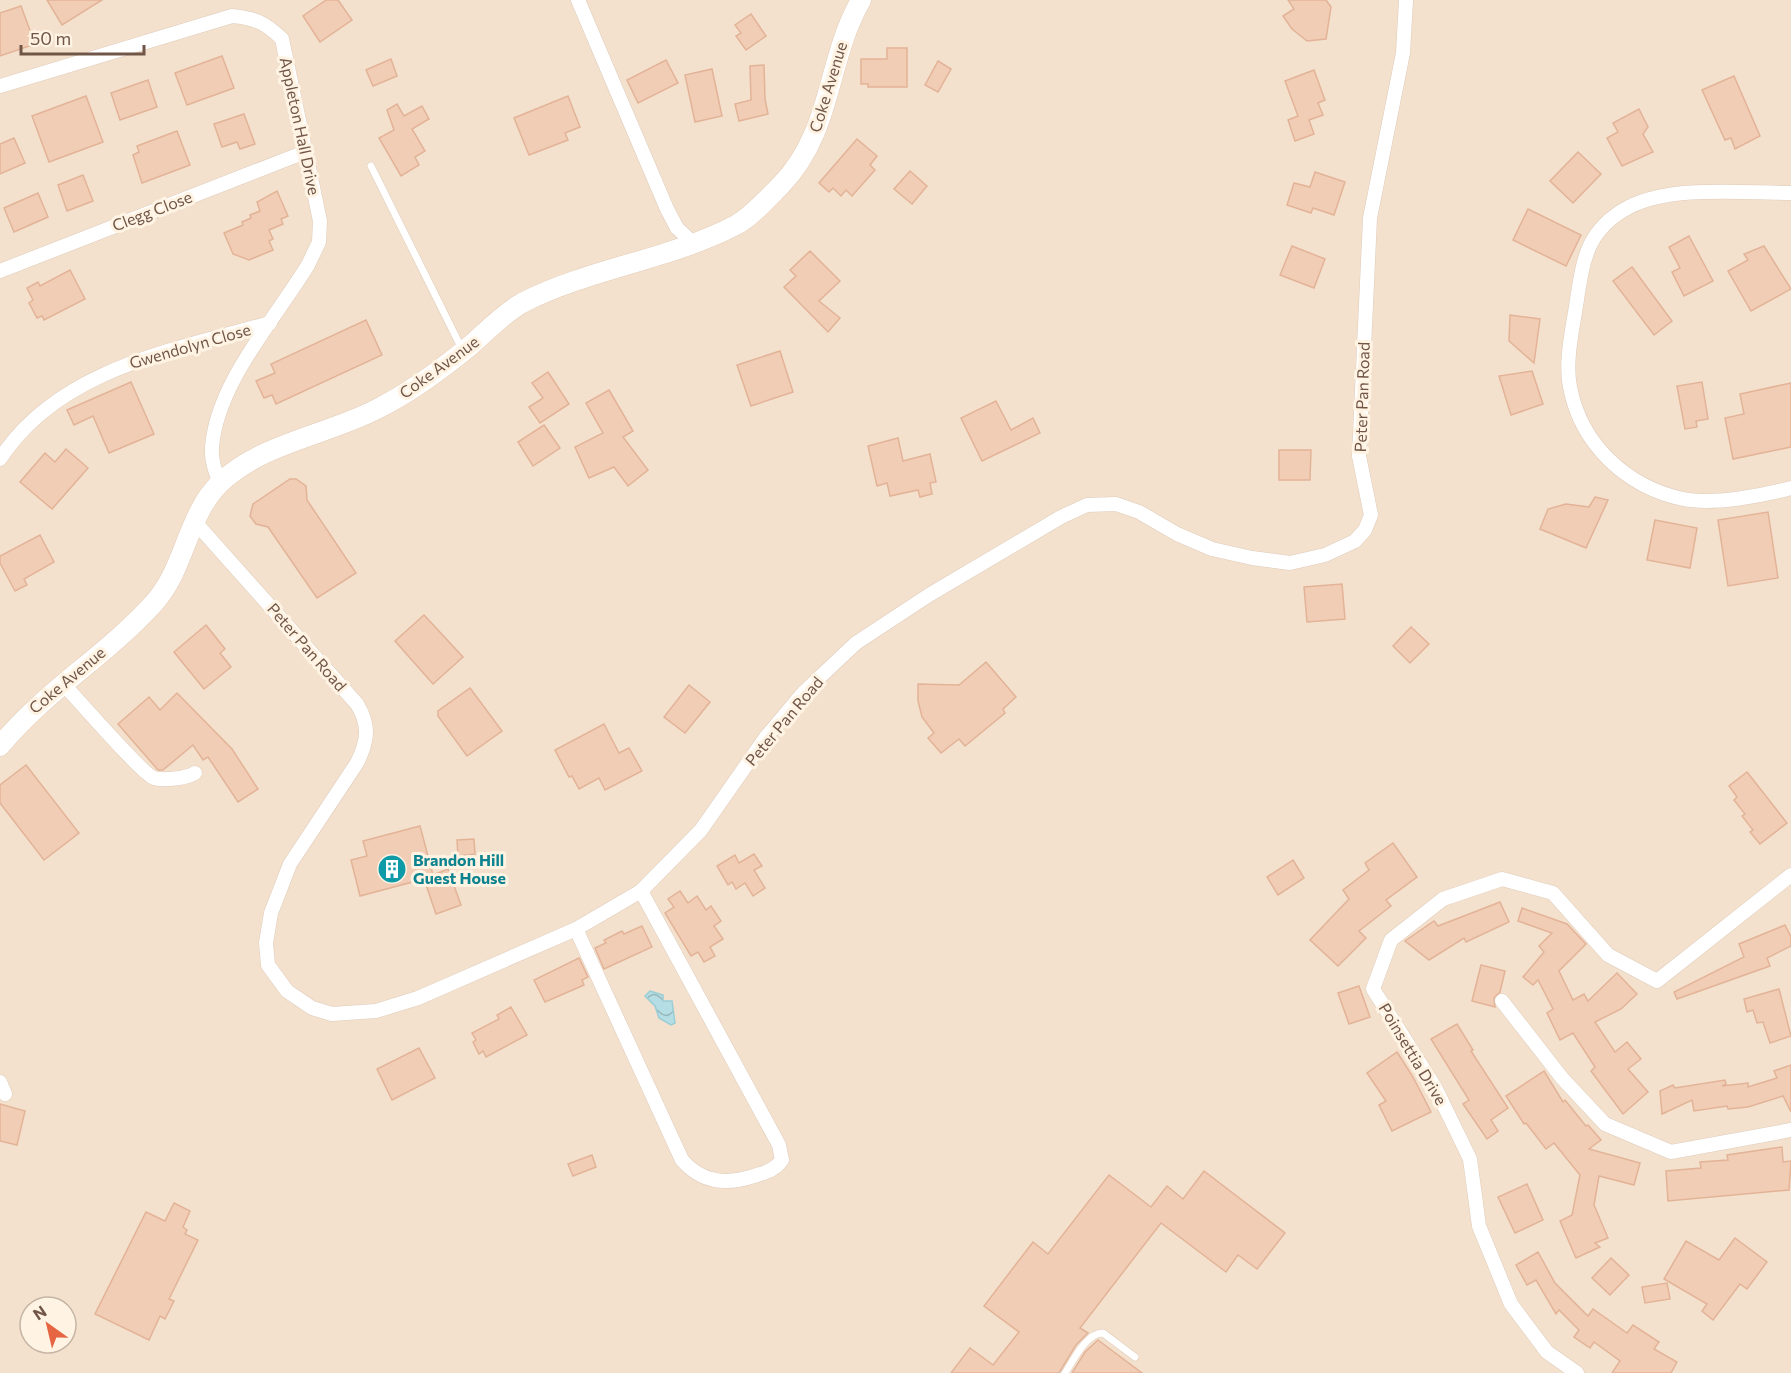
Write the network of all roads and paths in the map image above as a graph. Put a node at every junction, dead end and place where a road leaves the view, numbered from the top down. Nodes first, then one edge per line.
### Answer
1 (578, 0) edge
2 (861, 0) edge
3 (1406, 0) edge
4 (0, 86) edge
5 (305, 152) junction
6 (371, 166) dead end
7 (1791, 193) edge
8 (693, 243) junction
9 (0, 271) edge
10 (270, 323) junction
11 (463, 351) junction
12 (1, 456) edge
13 (220, 483) junction
14 (1791, 488) edge
15 (195, 522) junction
16 (63, 684) junction
17 (0, 746) edge
18 (195, 773) dead end
19 (1791, 875) edge
20 (641, 891) junction
21 (576, 929) junction
22 (1502, 1001) dead end
23 (1791, 1130) edge
24 (1135, 1357) dead end
25 (1065, 1373) edge
26 (1577, 1373) edge

1 - 8 street
2 - 8 street, Coke Avenue
3 - 20 street, Peter Pan Road
4 - 5 street, Appleton Hall Drive
5 - 9 street, Clegg Close
5 - 10 street, Appleton Hall Drive
6 - 11 lane
7 - 14 street
8 - 11 street, Coke Avenue
10 - 12 street, Gwendolyn Close
10 - 13 street, Appleton Hall Drive
11 - 13 street, Coke Avenue
13 - 15 street, Coke Avenue
15 - 16 street, Coke Avenue
15 - 21 street, Peter Pan Road
16 - 17 street, Coke Avenue
16 - 18 street
19 - 26 street, Poinsettia Drive
20 - 21 street, Peter Pan Road
20 - 21 street
22 - 23 street
24 - 25 lane

